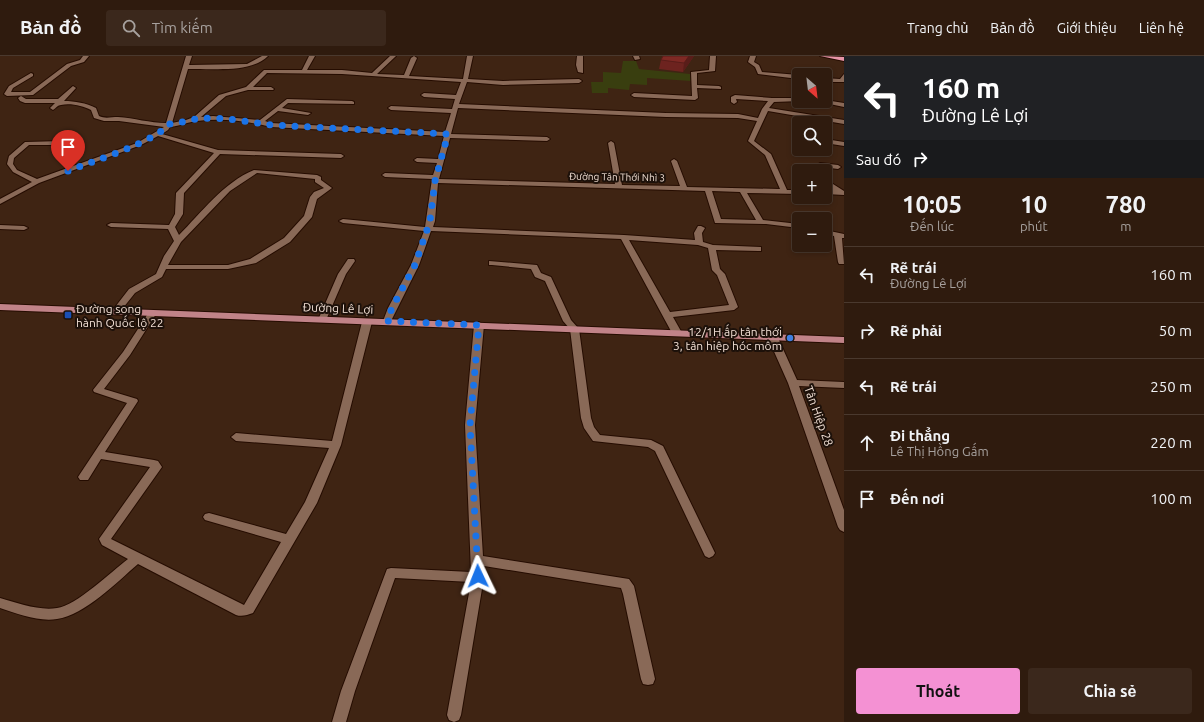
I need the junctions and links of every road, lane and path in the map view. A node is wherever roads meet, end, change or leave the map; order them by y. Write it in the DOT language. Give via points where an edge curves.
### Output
graph roads {
  1 [pos="86,56"];
  2 [pos="265,56"];
  3 [pos="312,56"];
  4 [pos="393,56"];
  5 [pos="470,56"];
  6 [pos="580,56"];
  7 [pos="713,56"];
  8 [pos="753,56"];
  9 [pos="823,56"];
  10 [pos="843,57"];
  11 [pos="414,58"];
  12 [pos="227,60"];
  13 [pos="188,61"];
  14 [pos="304,71"];
  15 [pos="581,72"];
  16 [pos="31,75"];
  17 [pos="372,75"];
  18 [pos="792,76"];
  19 [pos="844,76"];
  20 [pos="406,77"];
  21 [pos="465,80"];
  22 [pos="832,80"];
  23 [pos="579,81"];
  24 [pos="695,86"];
  25 [pos="73,88"];
  26 [pos="248,88"];
  27 [pos="719,88"];
  28 [pos="271,89"];
  29 [pos="22,95"];
  30 [pos="424,95"];
  31 [pos="634,95"];
  32 [pos="772,100"];
  33 [pos="792,100"];
  34 [pos="60,102"];
  35 [pos="530,102"];
  36 [pos="734,102"];
  37 [pos="352,103"];
  38 [pos="456,103"];
  39 [pos="832,103"];
  40 [pos="844,105"];
  41 [pos="53,108"];
  42 [pos="391,108"];
  43 [pos="278,109"];
  44 [pos="765,109"];
  45 [pos="308,113"];
  46 [pos="195,119"];
  47 [pos="760,120"];
  48 [pos="262,122"];
  49 [pos="844,122"];
  50 [pos="168,124"];
  51 [pos="157,134"];
  52 [pos="447,135"];
  53 [pos="547,139"];
  54 [pos="832,142"];
  55 [pos="63,143"];
  56 [pos="612,143"];
  57 [pos="844,144"];
  58 [pos="218,152"];
  59 [pos="341,156"];
  60 [pos="416,160"];
  61 [pos="440,161"];
  62 [pos="674,161"];
  63 [pos="832,166"];
  64 [pos="838,167"];
  65 [pos="385,175"];
  66 [pos="436,179"];
  67 [pos="37,182"];
  68 [pos="832,186"];
  69 [pos="619,187"];
  70 [pos="684,188"];
  71 [pos="708,189"];
  72 [pos="742,190"];
  73 [pos="785,192"];
  74 [pos="792,192"];
  75 [pos="832,192"];
  76 [pos="842,193"];
  77 [pos="0,202"];
  78 [pos="343,221"];
  79 [pos="761,222"];
  80 [pos="111,225"];
  81 [pos="792,225"];
  82 [pos="0,227"];
  83 [pos="170,227"];
  84 [pos="24,228"];
  85 [pos="701,228"];
  86 [pos="428,229"];
  87 [pos="624,236"];
  88 [pos="841,236"];
  89 [pos="178,241"];
  90 [pos="699,243"];
  91 [pos="712,247"];
  92 [pos="758,249"];
  93 [pos="351,261"];
  94 [pos="842,262"];
  95 [pos="492,263"];
  96 [pos="164,267"];
  97 [pos="0,307"];
  98 [pos="116,311"];
  99 [pos="152,314"];
  100 [pos="667,315"];
  101 [pos="322,320"];
  102 [pos="387,321"];
  103 [pos="367,322"];
  104 [pos="479,325"];
  105 [pos="574,329"];
  106 [pos="677,333"];
  107 [pos="773,338"];
  108 [pos="844,340"];
  109 [pos="793,383"];
  110 [pos="844,386"];
  111 [pos="236,437"];
  112 [pos="336,445"];
  113 [pos="98,455"];
  114 [pos="84,477"];
  115 [pos="209,517"];
  116 [pos="844,527"];
  117 [pos="290,540"];
  118 [pos="709,553"];
  119 [pos="136,558"];
  120 [pos="477,560"];
  121 [pos="478,576"];
  122 [pos="0,603"];
  123 [pos="648,680"];
  124 [pos="454,715"];
  125 [pos="339,722"];
  1 -- 29 [label="street" via="82,61 69,65 31,94"];
  2 -- 13 [label="street" via="248,66"];
  3 -- 14 [label="street"];
  4 -- 17 [label="street"];
  5 -- 21 [label="street"];
  6 -- 15 [label="street"];
  7 -- 24 [label="street" via="712,71 694,72"];
  8 -- 18 [label="street" via="751,62 757,66 760,73"];
  9 -- 10 [label="highway"];
  11 -- 20 [label="street"];
  12 -- 13 [label="street"];
  13 -- 50 [label="street"];
  14 -- 17 [label="street"];
  14 -- 26 [label="street" via="266,71"];
  16 -- 29 [label="street" via="9,86 7,94"];
  17 -- 20 [label="street"];
  19 -- 22 [label="street" via="842,81"];
  20 -- 21 [label="street"];
  21 -- 23 [label="street" via="503,83"];
  21 -- 38 [label="street"];
  24 -- 27 [label="street"];
  24 -- 31 [label="street" via="695,98"];
  25 -- 34 [label="street"];
  26 -- 28 [label="street"];
  26 -- 46 [label="street" via="222,95"];
  29 -- 34 [label="street" via="21,99 25,101"];
  30 -- 38 [label="street"];
  32 -- 33 [label="street"];
  32 -- 36 [label="street" via="734,97"];
  32 -- 44 [label="street"];
  34 -- 41 [label="street"];
  34 -- 50 [label="street" via="88,106 94,110 96,117 108,121 121,119 141,124"];
  35 -- 38 [label="street"];
  37 -- 43 [label="street" via="291,101 284,102"];
  38 -- 42 [label="street"];
  38 -- 47 [label="street" via="666,115 738,116"];
  38 -- 52 [label="street"];
  39 -- 40 [label="street"];
  43 -- 45 [label="street"];
  43 -- 48 [label="street"];
  44 -- 47 [label="street"];
  44 -- 49 [label="street"];
  46 -- 48 [label="street"];
  46 -- 50 [label="street"];
  47 -- 73 [label="street" via="751,141 768,154"];
  48 -- 52 [label="street" via="271,125"];
  50 -- 51 [label="street"];
  51 -- 58 [label="street"];
  51 -- 67 [label="street" via="139,144"];
  52 -- 53 [label="street"];
  52 -- 61 [label="street"];
  54 -- 57 [label="street"];
  55 -- 67 [label="street" via="27,143 11,157 10,164 15,171"];
  56 -- 69 [label="street"];
  58 -- 59 [label="street"];
  58 -- 83 [label="street" via="180,193 179,214"];
  60 -- 61 [label="street"];
  61 -- 66 [label="street"];
  62 -- 70 [label="street"];
  63 -- 64 [label="street"];
  65 -- 66 [label="street, Đường Tân Thới Nhì 3"];
  66 -- 69 [label="street, Đường Tân Thới Nhì 3"];
  66 -- 86 [label="street"];
  67 -- 77 [label="street"];
  68 -- 76 [label="street"];
  69 -- 70 [label="street, Đường Tân Thới Nhì 3"];
  70 -- 71 [label="street, Đường Tân Thới Nhì 3"];
  71 -- 72 [label="street, Đường Tân Thới Nhì 3"];
  71 -- 79 [label="street" via="718,221"];
  72 -- 73 [label="street, Đường Tân Thới Nhì 3"];
  72 -- 79 [label="street"];
  73 -- 74 [label="street, Đường Tân Thới Nhì 3"];
  75 -- 76 [label="street"];
  78 -- 86 [label="street"];
  79 -- 81 [label="street"];
  80 -- 83 [label="street"];
  82 -- 84 [label="street"];
  83 -- 89 [label="street"];
  85 -- 90 [label="street" via="698,233"];
  86 -- 87 [label="street"];
  86 -- 102 [label="street" via="415,265"];
  87 -- 90 [label="street"];
  87 -- 100 [label="street"];
  88 -- 94 [label="street"];
  89 -- 96 [label="street"];
  89 -- 96 [label="street" via="228,190 252,172 317,177 317,181 328,188 313,199 308,217 287,240 253,261 228,267"];
  90 -- 91 [label="street"];
  91 -- 92 [label="street"];
  91 -- 100 [label="street" via="716,270 721,274 734,307"];
  93 -- 101 [label="street" via="342,274"];
  95 -- 105 [label="street" via="535,267 538,275 548,279"];
  96 -- 98 [label="street" via="159,276 132,292"];
  97 -- 98 [label="main road, Đường Lê Lợi"];
  98 -- 99 [label="main road, Đường Lê Lợi"];
  99 -- 101 [label="main road, Đường Lê Lợi"];
  99 -- 113 [label="street" via="127,353 98,390 133,401"];
  100 -- 106 [label="street"];
  101 -- 103 [label="main road, Đường Lê Lợi"];
  102 -- 103 [label="main road, Đường Lê Lợi"];
  102 -- 104 [label="main road, Đường Lê Lợi"];
  103 -- 112 [label="street"];
  104 -- 105 [label="main road, Đường Lê Lợi"];
  104 -- 120 [label="street" via="470,425"];
  105 -- 106 [label="main road, Đường Lê Lợi"];
  105 -- 118 [label="street" via="589,428 597,438 651,444 659,449"];
  106 -- 107 [label="main road, Đường Lê Lợi"];
  107 -- 108 [label="main road, Đường Lê Lợi"];
  107 -- 109 [label="street, Tân Hiệp 28"];
  109 -- 110 [label="street"];
  109 -- 116 [label="street, Tân Hiệp 28"];
  111 -- 112 [label="street"];
  112 -- 117 [label="street" via="311,503"];
  113 -- 114 [label="street"];
  113 -- 119 [label="street" via="154,464 156,467 105,539 106,542"];
  115 -- 117 [label="street"];
  117 -- 119 [label="street" via="248,609 241,611"];
  119 -- 122 [label="street" via="72,608 58,614"];
  120 -- 121 [label="street"];
  120 -- 123 [label="street" via="624,583 628,586 630,594"];
  121 -- 124 [label="street"];
  121 -- 125 [label="street" via="391,573"];
}
